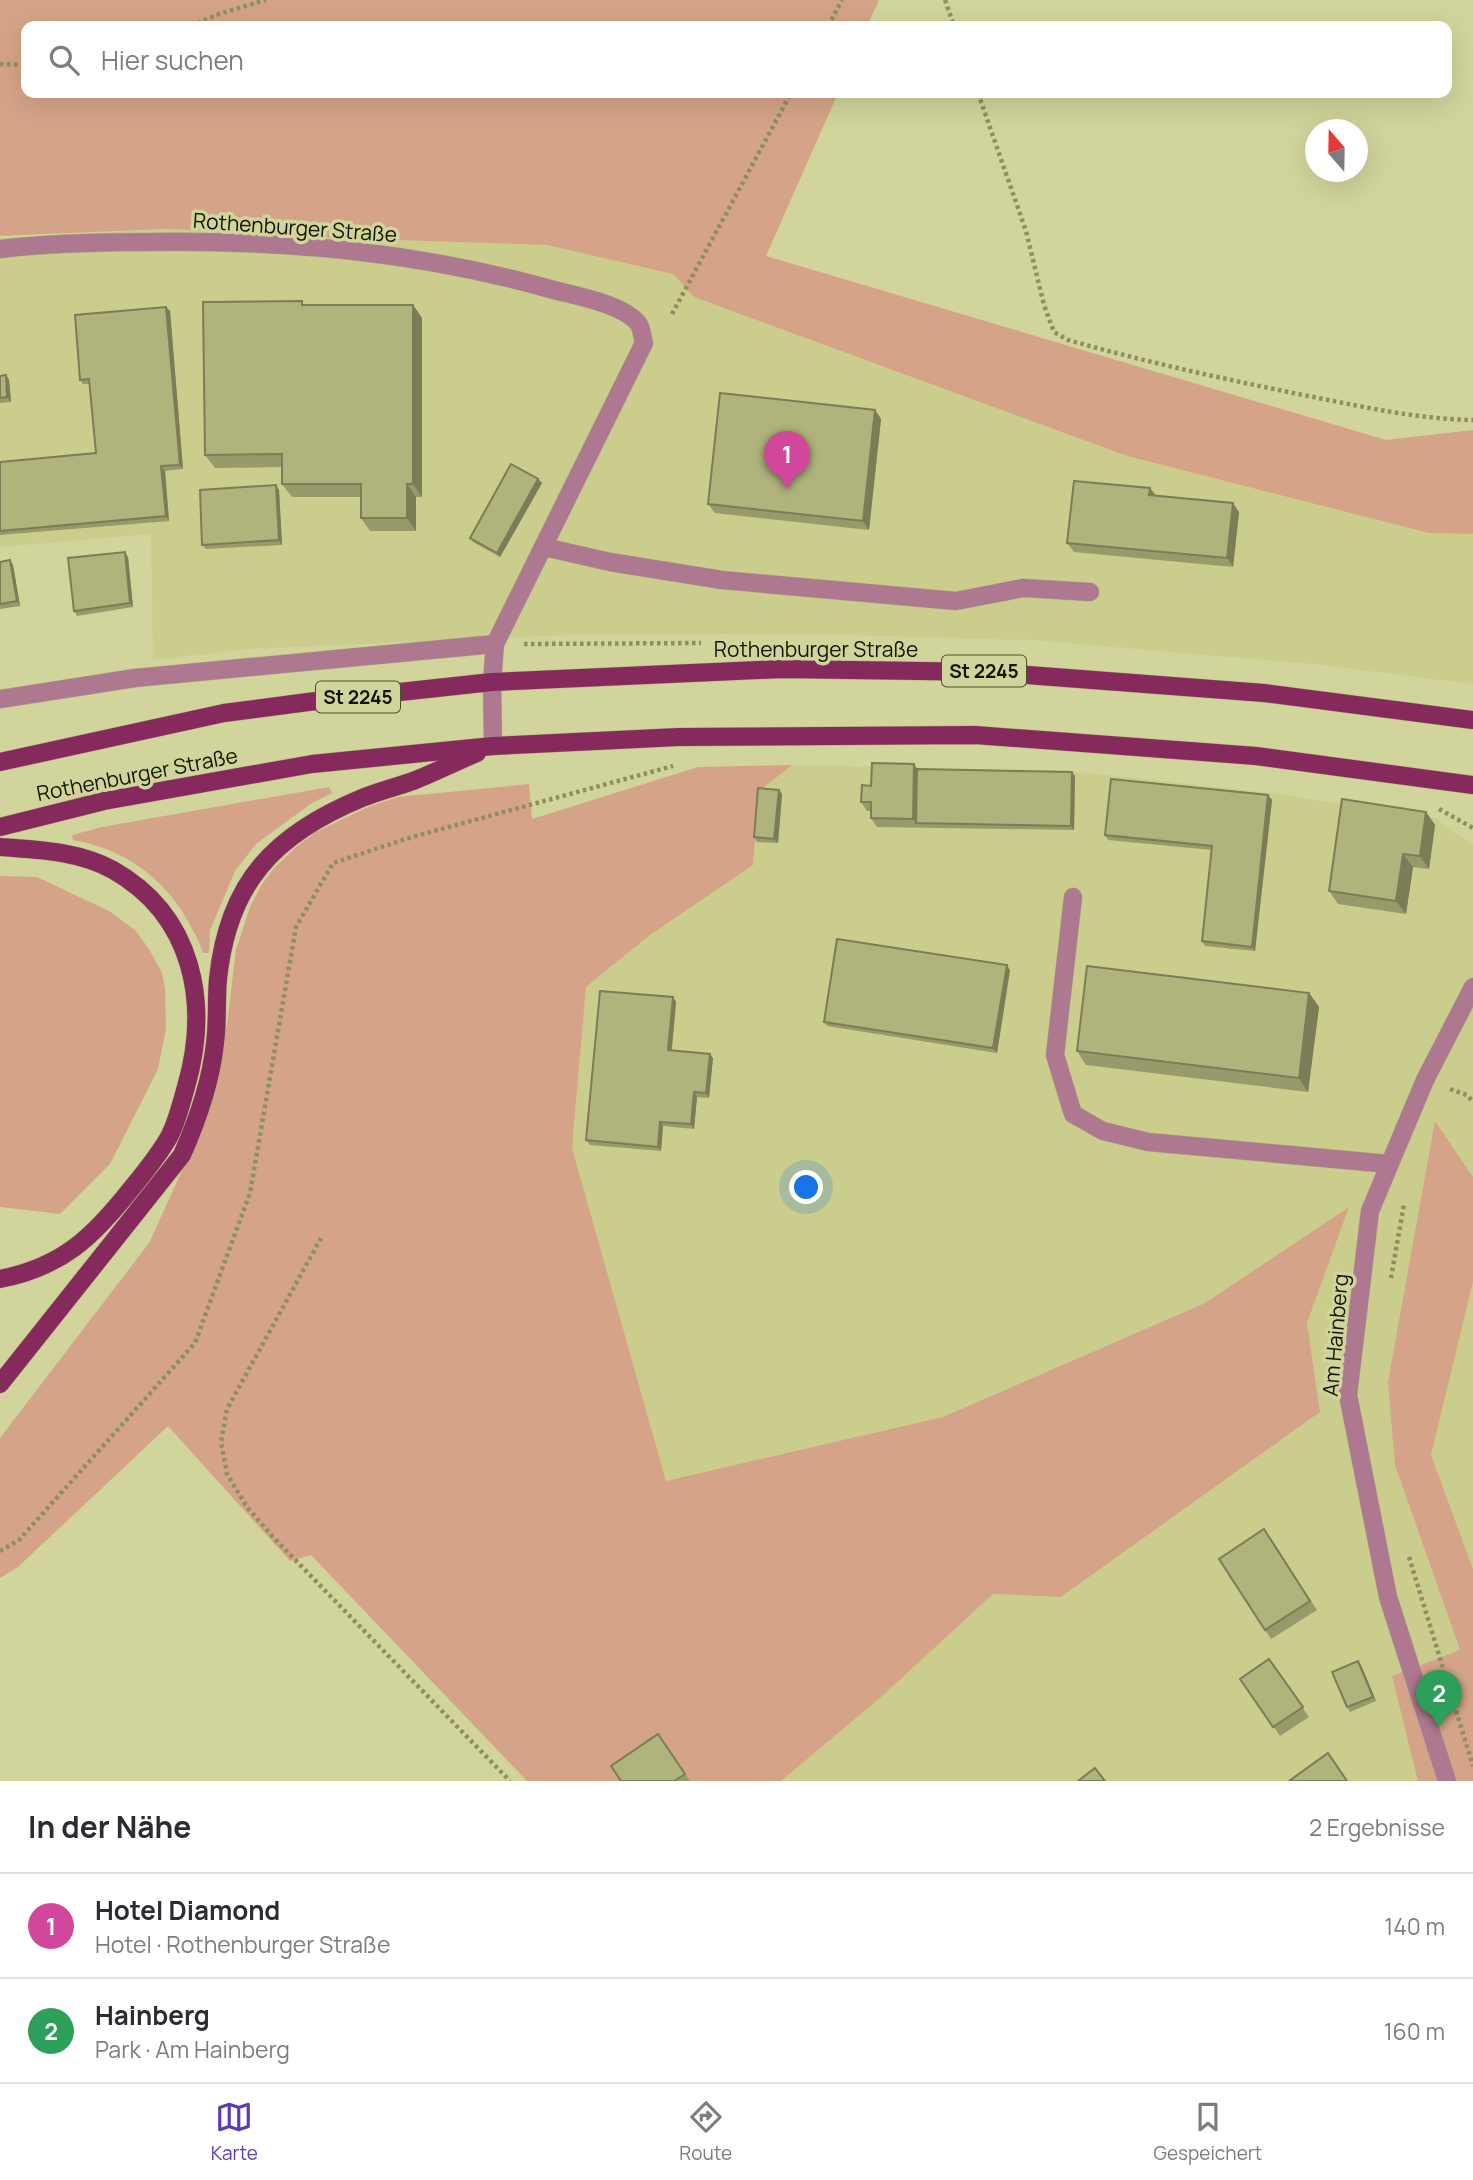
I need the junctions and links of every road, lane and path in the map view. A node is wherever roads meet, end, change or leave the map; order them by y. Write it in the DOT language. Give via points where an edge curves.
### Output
graph roads {
  1 [pos="266,0"];
  2 [pos="842,0"];
  3 [pos="945,0"];
  4 [pos="203,21"];
  5 [pos="831,21"];
  6 [pos="952,21"];
  7 [pos="0,64"];
  8 [pos="21,65"];
  9 [pos="788,98"];
  10 [pos="980,98"];
  11 [pos="0,249"];
  12 [pos="672,314"];
  13 [pos="1473,420"];
  14 [pos="544,547"];
  15 [pos="1090,592"];
  16 [pos="495,644"];
  17 [pos="492,682"];
  18 [pos="0,699"];
  19 [pos="1473,720"];
  20 [pos="493,746"];
  21 [pos="0,762"];
  22 [pos="677,765"];
  23 [pos="1436,780"];
  24 [pos="1473,785"];
  25 [pos="0,827"];
  26 [pos="1473,828"];
  27 [pos="0,847"];
  28 [pos="1073,897"];
  29 [pos="1473,987"];
  30 [pos="1389,1164"];
  31 [pos="1405,1194"];
  32 [pos="321,1238"];
  33 [pos="0,1279"];
  34 [pos="1390,1286"];
  35 [pos="0,1384"];
  36 [pos="1406,1545"];
  37 [pos="0,1551"];
  38 [pos="1473,1766"];
  39 [pos="510,1781"];
  40 [pos="1447,1781"];
  1 -- 4 [label="path"];
  2 -- 5 [label="path"];
  3 -- 6 [label="path"];
  7 -- 8 [label="path"];
  9 -- 12 [label="path"];
  10 -- 13 [label="path" via="1026,231 1054,332 1080,344 1209,376 1388,412"];
  11 -- 14 [label="street, Rothenburger Straße" via="208,241 352,249 500,275 623,310 639,324 644,343"];
  14 -- 15 [label="street" via="722,580 929,599 956,601 1023,588"];
  14 -- 16 [label="street, Rothenburger Straße"];
  16 -- 17 [label="street, Rothenburger Straße"];
  16 -- 18 [label="street" via="135,678"];
  17 -- 19 [label="main road, Rothenburger Straße / St 2245" via="782,668 988,671 1264,693"];
  17 -- 20 [label="street, Rothenburger Straße"];
  17 -- 21 [label="main road, Rothenburger Straße / St 2245" via="224,713"];
  20 -- 23 [label="main road, Rothenburger Straße" via="680,737 975,735 1256,756"];
  20 -- 25 [label="main road, Rothenburger Straße" via="312,764 104,801"];
  20 -- 35 [label="main road" via="326,814 268,855 248,881 224,943 206,1091 182,1155"];
  22 -- 37 [label="path" via="332,863 296,927 250,1193 195,1343 19,1540"];
  23 -- 24 [label="main road, Rothenburger Straße"];
  23 -- 26 [label="path" via="1432,805"];
  27 -- 33 [label="main road" via="82,857 138,889 162,910 181,939 196,998 192,1067 170,1136 150,1166 104,1223 74,1249 44,1266"];
  28 -- 30 [label="street" via="1055,1055 1073,1114 1103,1131 1147,1142"];
  29 -- 30 [label="street, Am Hainberg"];
  30 -- 40 [label="street, Am Hainberg" via="1370,1211 1348,1395 1388,1597"];
  31 -- 34 [label="path"];
  32 -- 39 [label="path" via="227,1409 220,1441 228,1474 247,1507 274,1538"];
  36 -- 38 [label="path"];
}
